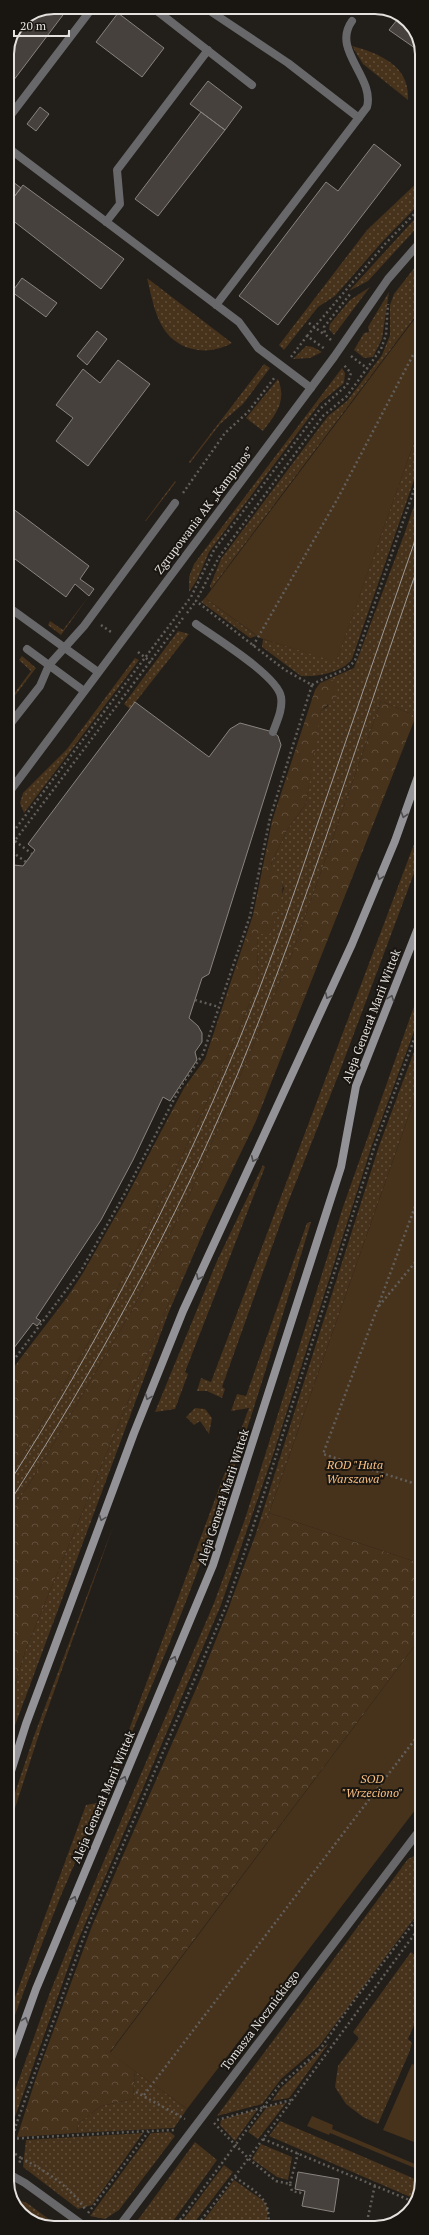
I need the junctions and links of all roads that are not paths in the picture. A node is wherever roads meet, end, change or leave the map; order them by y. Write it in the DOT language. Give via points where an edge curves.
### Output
graph roads {
  1 [pos="88,14"];
  2 [pos="161,14"];
  3 [pos="215,14"];
  4 [pos="352,21"];
  5 [pos="208,50"];
  6 [pos="252,85"];
  7 [pos="14,111"];
  8 [pos="359,118"];
  9 [pos="14,152"];
  10 [pos="106,222"];
  11 [pos="415,248"];
  12 [pos="216,305"];
  13 [pos="311,388"];
  14 [pos="175,503"];
  15 [pos="14,611"];
  16 [pos="196,624"];
  17 [pos="64,648"];
  18 [pos="28,649"];
  19 [pos="49,665"];
  20 [pos="98,672"];
  21 [pos="84,691"];
  22 [pos="14,719"];
  23 [pos="274,732"];
  24 [pos="415,785"];
  25 [pos="14,786"];
  26 [pos="415,936"];
  27 [pos="14,1762"];
  28 [pos="415,1842"];
  29 [pos="14,2050"];
  30 [pos="14,2177"];
  31 [pos="77,2221"];
  32 [pos="123,2221"];
  1 -- 7 [label="street"];
  2 -- 5 [label="street"];
  3 -- 8 [label="street" via="283,59"];
  4 -- 8 [label="street" via="346,43 368,95 367,107"];
  5 -- 6 [label="street"];
  5 -- 10 [label="street" via="117,170 120,204"];
  8 -- 12 [label="street"];
  9 -- 10 [label="street"];
  10 -- 12 [label="street"];
  11 -- 13 [label="street, Zgrupowania AK „Kampinos”" via="388,279"];
  12 -- 13 [label="street" via="239,322 258,348"];
  13 -- 20 [label="street, Zgrupowania AK „Kampinos”"];
  14 -- 17 [label="street" via="84,626"];
  15 -- 17 [label="street"];
  16 -- 23 [label="street" via="260,670 278,688 281,707"];
  17 -- 19 [label="street"];
  17 -- 20 [label="street"];
  18 -- 19 [label="street"];
  19 -- 21 [label="street"];
  19 -- 22 [label="street" via="40,686"];
  20 -- 21 [label="street, Zgrupowania AK „Kampinos”"];
  21 -- 25 [label="street, Zgrupowania AK „Kampinos”"];
  24 -- 27 [label="main road, one-way" via="395,841 352,944 180,1318 125,1456"];
  29 -- 26 [label="main road, Aleja Generał Marii Wittek, one-way" via="36,1989 213,1565 341,1167 356,1086"];
  28 -- 32 [label="street, Tomasza Nocznickiego"];
  30 -- 31 [label="street"];
}
